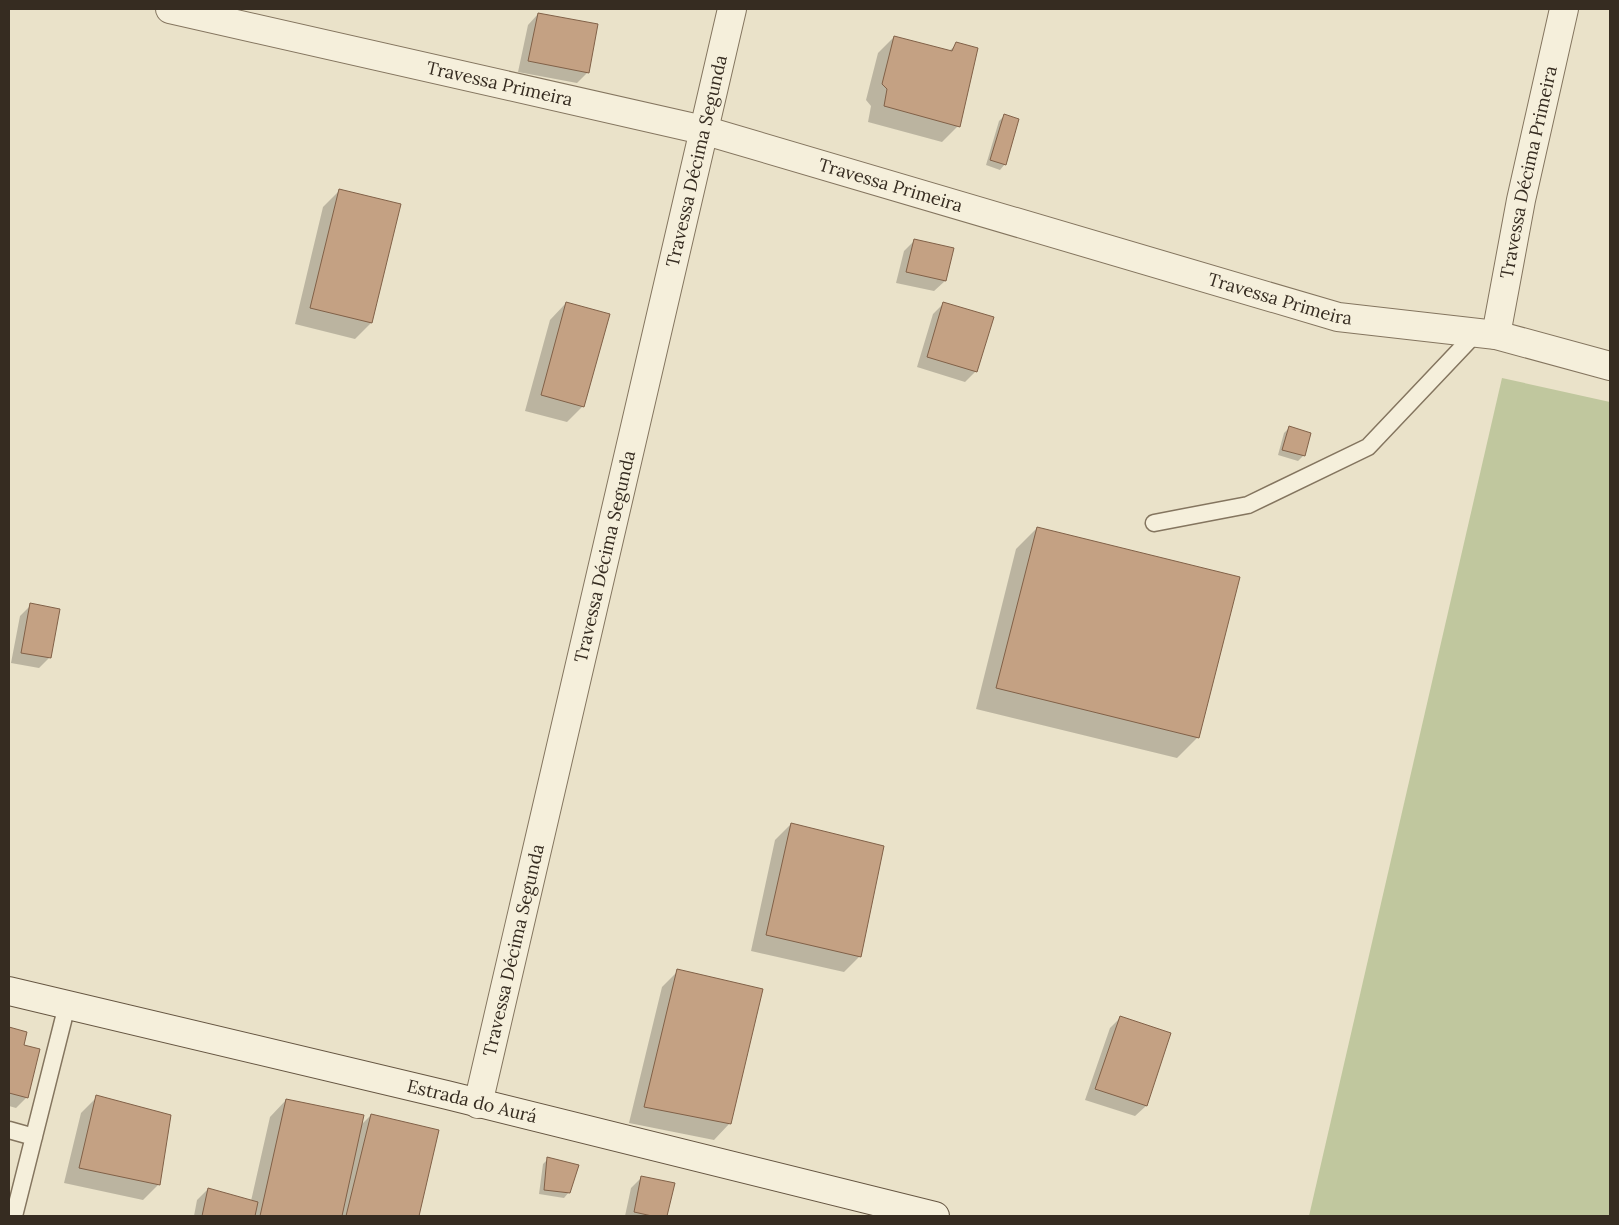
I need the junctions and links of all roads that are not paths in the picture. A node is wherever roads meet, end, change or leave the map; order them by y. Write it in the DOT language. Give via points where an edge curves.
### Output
graph roads {
  1 [pos="170,9"];
  2 [pos="732,9"];
  3 [pos="1564,9"];
  4 [pos="703,130"];
  5 [pos="1486,334"];
  6 [pos="1610,366"];
  7 [pos="1154,523"];
  8 [pos="9,991"];
  9 [pos="67,1005"];
  10 [pos="478,1104"];
  11 [pos="9,1130"];
  12 [pos="34,1137"];
  13 [pos="14,1216"];
  14 [pos="935,1216"];
  1 -- 4 [label="street, Travessa Primeira"];
  2 -- 4 [label="street, Travessa Décima Segunda"];
  3 -- 5 [label="street, Travessa Décima Primeira" via="1522,200"];
  4 -- 5 [label="street, Travessa Primeira" via="1338,317"];
  4 -- 10 [label="street, Travessa Décima Segunda"];
  5 -- 6 [label="street, Travessa Primeira"];
  5 -- 7 [label="lane" via="1368,447 1248,505"];
  8 -- 9 [label="street, Estrada do Aurá"];
  9 -- 10 [label="street, Estrada do Aurá"];
  9 -- 12 [label="lane"];
  10 -- 14 [label="street, Estrada do Aurá"];
  11 -- 12 [label="lane"];
  12 -- 13 [label="lane"];
}
